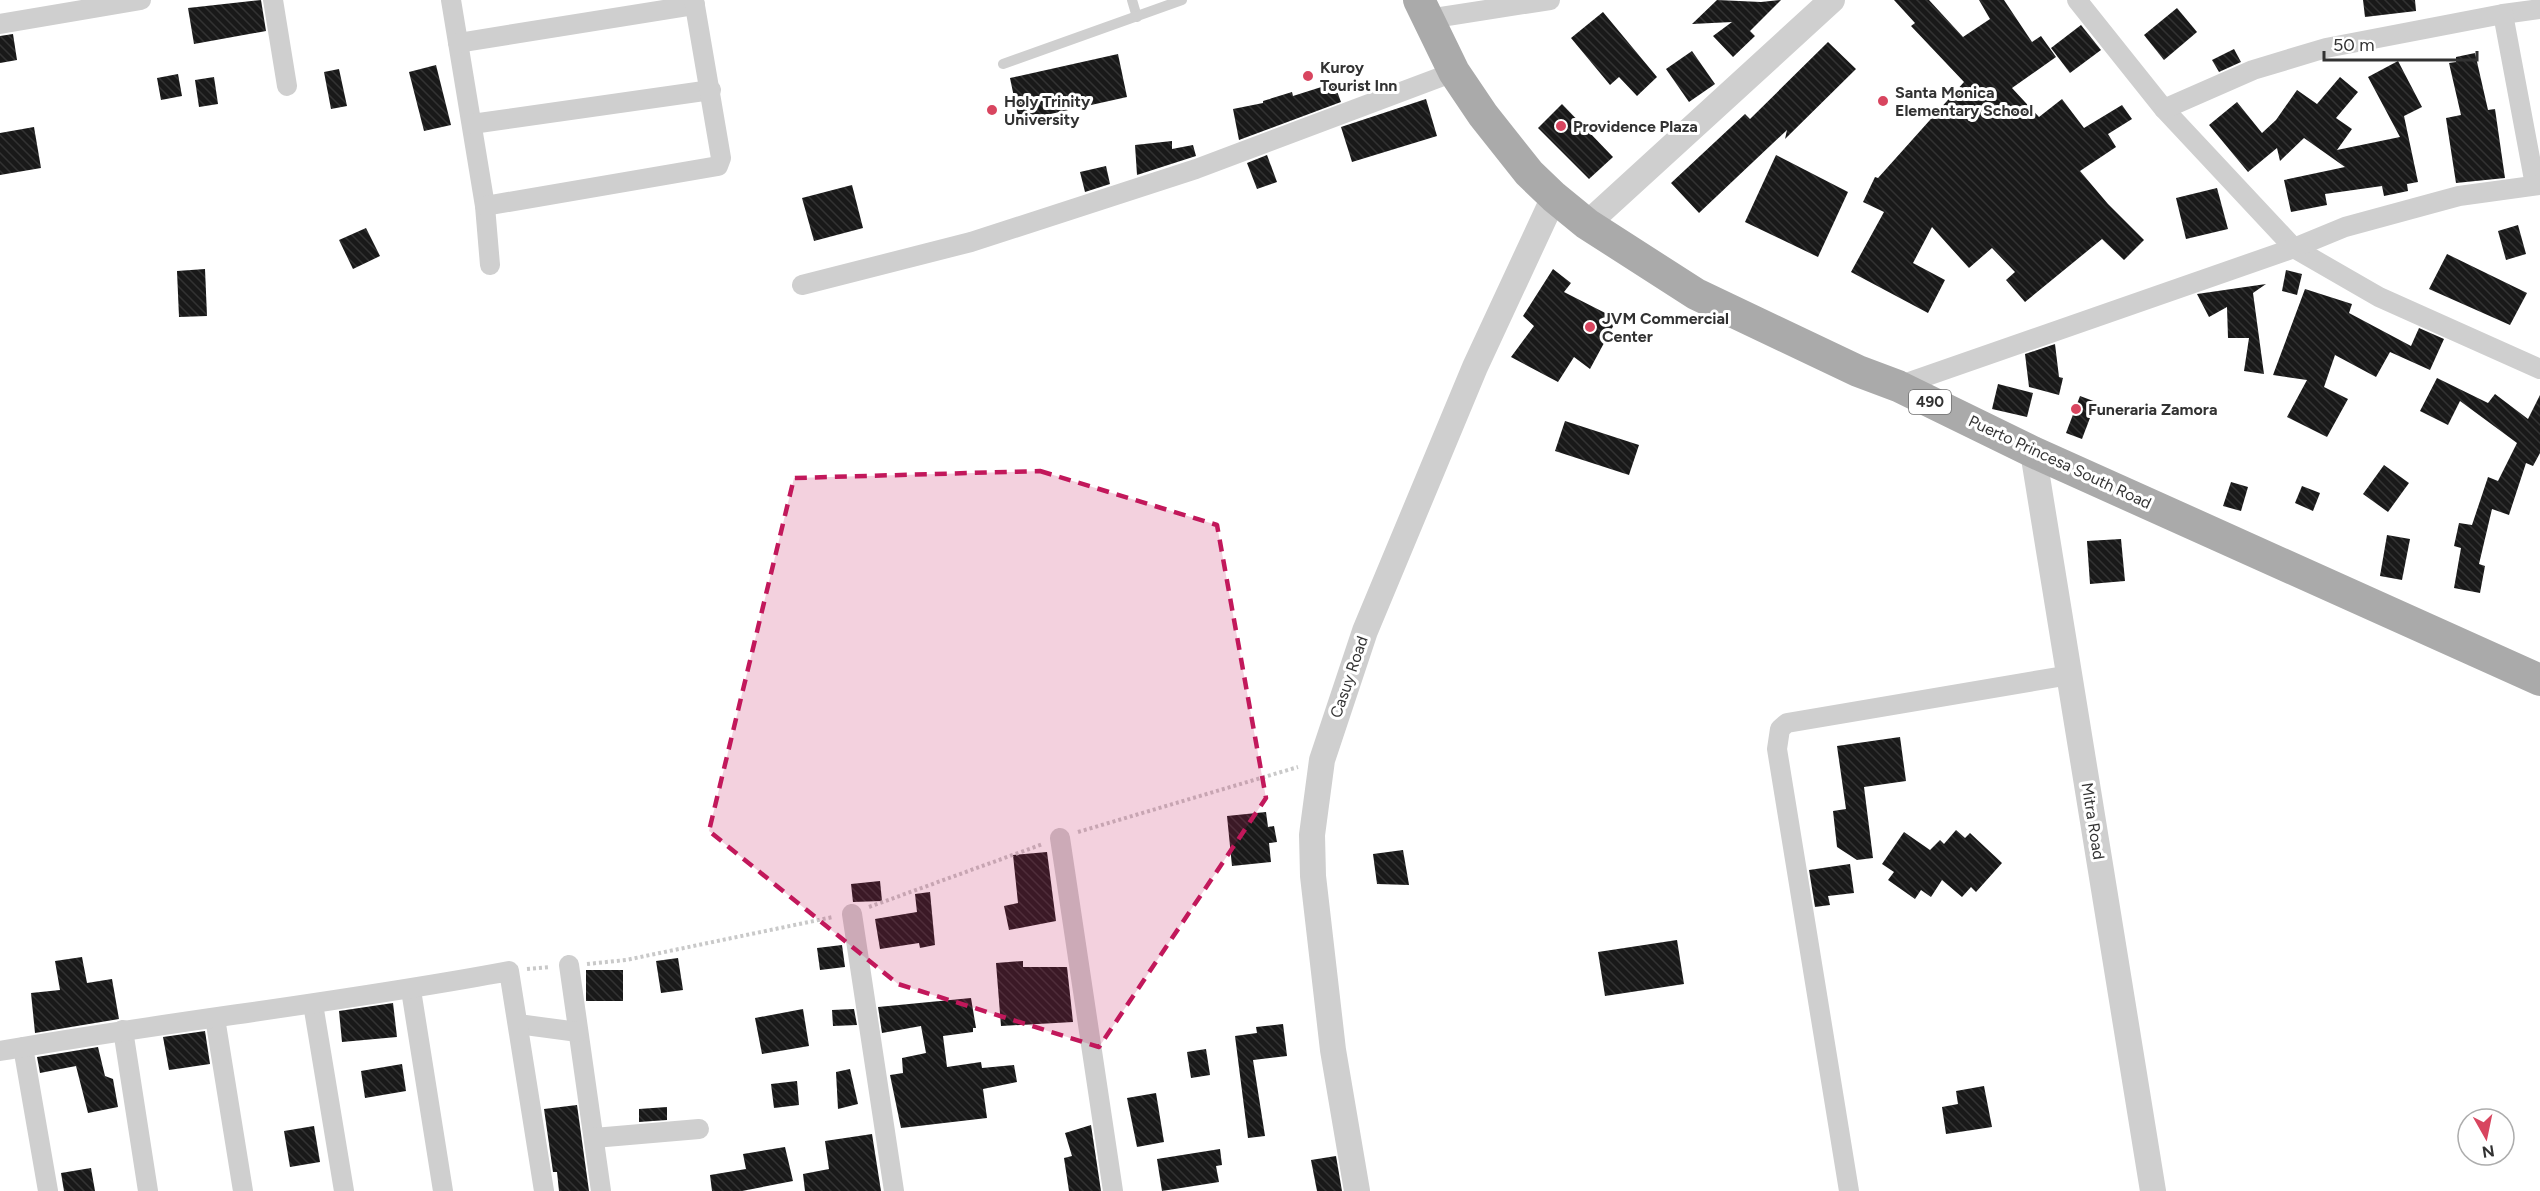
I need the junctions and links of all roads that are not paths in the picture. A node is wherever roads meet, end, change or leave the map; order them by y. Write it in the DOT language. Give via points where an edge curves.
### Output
graph roads {
  1 [pos="141,0"];
  2 [pos="273,0"];
  3 [pos="451,0"];
  4 [pos="1132,0"];
  5 [pos="1182,0"];
  6 [pos="1550,0"];
  7 [pos="1832,0"];
  8 [pos="2077,0"];
  9 [pos="694,3"];
  10 [pos="2540,9"];
  11 [pos="1423,10"];
  12 [pos="2503,14"];
  13 [pos="1137,18"];
  14 [pos="0,24"];
  15 [pos="458,44"];
  16 [pos="1003,64"];
  17 [pos="1454,72"];
  18 [pos="287,86"];
  19 [pos="711,90"];
  20 [pos="2164,109"];
  21 [pos="472,124"];
  22 [pos="2537,185"];
  23 [pos="1554,197"];
  24 [pos="485,206"];
  25 [pos="1587,224"];
  26 [pos="2294,248"];
  27 [pos="490,266"];
  28 [pos="802,285"];
  29 [pos="2540,369"];
  30 [pos="1898,386"];
  31 [pos="2033,452"];
  32 [pos="2070,675"];
  33 [pos="2540,680"];
  34 [pos="1060,838"];
  35 [pos="852,914"];
  36 [pos="569,965"];
  37 [pos="411,990"];
  38 [pos="314,1004"];
  39 [pos="215,1018"];
  40 [pos="518,1024"];
  41 [pos="123,1030"];
  42 [pos="578,1032"];
  43 [pos="23,1047"];
  44 [pos="0,1051"];
  45 [pos="699,1129"];
  46 [pos="594,1138"];
  47 [pos="48,1191"];
  48 [pos="148,1191"];
  49 [pos="243,1191"];
  50 [pos="344,1191"];
  51 [pos="443,1191"];
  52 [pos="544,1191"];
  53 [pos="601,1191"];
  54 [pos="894,1191"];
  55 [pos="1113,1191"];
  56 [pos="1357,1191"];
  57 [pos="1849,1191"];
  58 [pos="2154,1191"];
  1 -- 14 [label="street"];
  2 -- 18 [label="street"];
  3 -- 15 [label="street"];
  4 -- 13 [label="lane"];
  5 -- 13 [label="lane"];
  6 -- 11 [label="street"];
  7 -- 25 [label="street"];
  8 -- 20 [label="street"];
  9 -- 15 [label="street"];
  9 -- 19 [label="street"];
  10 -- 12 [label="street"];
  11 -- 17 [label="main road, Puerto Princesa South Road / 490"];
  12 -- 20 [label="street" via="2326,48 2253,70"];
  12 -- 22 [label="street"];
  13 -- 16 [label="lane"];
  15 -- 21 [label="street"];
  17 -- 23 [label="main road, Puerto Princesa South Road / 490" via="1483,116"];
  17 -- 28 [label="street" via="1196,169 971,242"];
  19 -- 21 [label="street"];
  19 -- 24 [label="street" via="722,158 714,168"];
  20 -- 26 [label="street"];
  21 -- 24 [label="street"];
  22 -- 26 [label="street" via="2459,196 2387,214"];
  23 -- 25 [label="main road, Puerto Princesa South Road / 490"];
  23 -- 56 [label="street, Casuy Road" via="1475,367 1369,621 1322,760 1312,835 1313,876 1333,1050"];
  24 -- 27 [label="street"];
  25 -- 30 [label="main road, Puerto Princesa South Road / 490" via="1695,294"];
  26 -- 29 [label="street" via="2379,297"];
  26 -- 30 [label="street"];
  30 -- 31 [label="main road, Puerto Princesa South Road / 490"];
  31 -- 32 [label="street, Mitra Road"];
  31 -- 33 [label="main road, Puerto Princesa South Road / 490"];
  32 -- 57 [label="street" via="1787,723 1780,729 1777,749"];
  32 -- 58 [label="street, Mitra Road"];
  34 -- 55 [label="street"];
  35 -- 54 [label="street"];
  36 -- 42 [label="street"];
  37 -- 38 [label="street"];
  37 -- 40 [label="street" via="509,971"];
  37 -- 51 [label="street"];
  38 -- 39 [label="street"];
  38 -- 50 [label="street"];
  39 -- 41 [label="street"];
  39 -- 49 [label="street"];
  40 -- 42 [label="street"];
  40 -- 52 [label="street"];
  41 -- 43 [label="street"];
  41 -- 48 [label="street"];
  42 -- 46 [label="street"];
  43 -- 44 [label="street"];
  43 -- 47 [label="street"];
  45 -- 46 [label="street"];
  46 -- 53 [label="street"];
}
